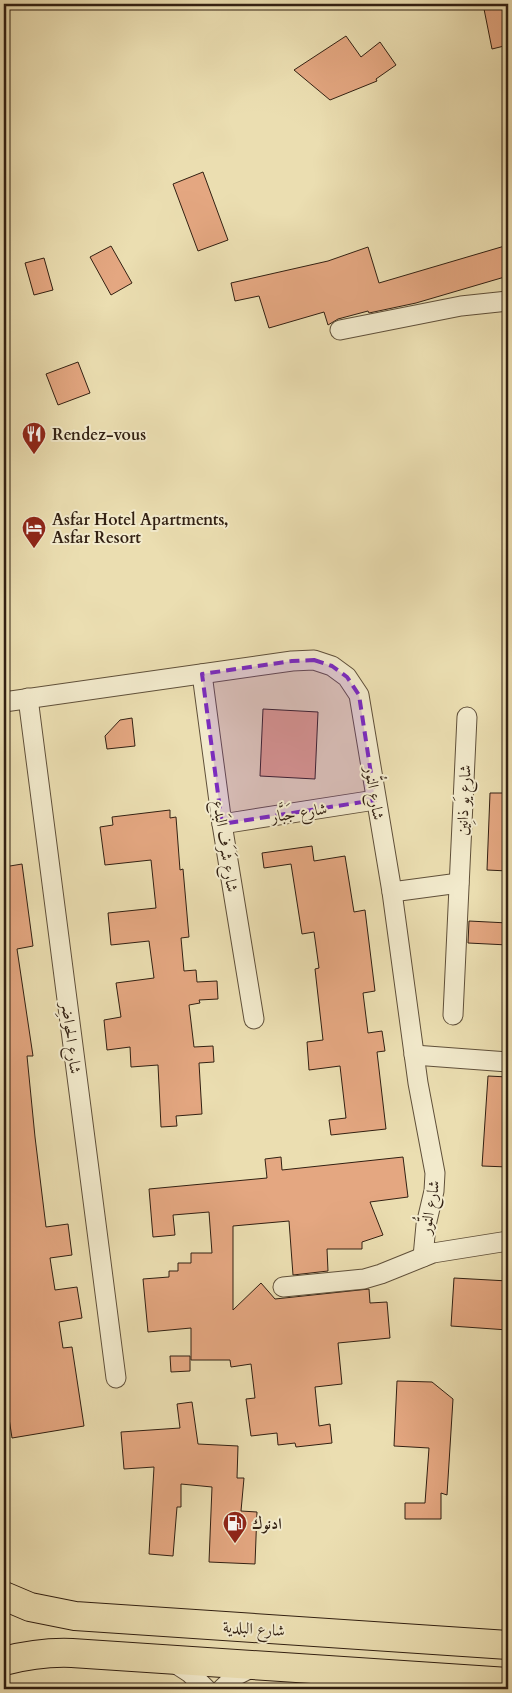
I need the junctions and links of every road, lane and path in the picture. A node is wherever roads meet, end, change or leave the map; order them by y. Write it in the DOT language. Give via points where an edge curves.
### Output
graph roads {
  1 [pos="508,301"];
  2 [pos="340,330"];
  3 [pos="202,674"];
  4 [pos="28,698"];
  5 [pos="4,702"];
  6 [pos="467,717"];
  7 [pos="375,800"];
  8 [pos="222,824"];
  9 [pos="459,883"];
  10 [pos="392,892"];
  11 [pos="452,1016"];
  12 [pos="254,1019"];
  13 [pos="414,1055"];
  14 [pos="508,1062"];
  15 [pos="508,1241"];
  16 [pos="423,1257"];
  17 [pos="284,1287"];
  18 [pos="116,1378"];
  19 [pos="4,1596"];
  20 [pos="508,1645"];
  21 [pos="169,1660"];
  22 [pos="4,1661"];
  23 [pos="258,1665"];
  24 [pos="508,1682"];
  25 [pos="206,1689"];
  26 [pos="222,1689"];
  1 -- 2 [label="street" via="461,306"];
  3 -- 4 [label="street, شارع النُّور"];
  3 -- 7 [label="street, شارع النُّور" via="292,661 314,660 332,666 347,677 359,695"];
  3 -- 8 [label="street, شارع شَرَف البَدع"];
  4 -- 5 [label="street, شارع النُّور"];
  4 -- 18 [label="street, شارع الحواضِر"];
  6 -- 9 [label="street, شارع يَو ذانِين"];
  7 -- 8 [label="street, شارع جَبَّار"];
  7 -- 10 [label="street, شارع النُّور"];
  8 -- 12 [label="street, شارع شَرَف البَدع"];
  9 -- 10 [label="street"];
  9 -- 11 [label="street, شارع يَو ذانِين"];
  10 -- 13 [label="street, شارع النُّور"];
  13 -- 14 [label="street"];
  13 -- 16 [label="street, شارع النُّور" via="436,1173"];
  15 -- 16 [label="street, شارع النُّور" via="450,1249"];
  16 -- 17 [label="street, شارع النُّور" via="364,1279"];
  19 -- 20 [label="main road, شارع البلدية" via="30,1607 74,1616"];
  21 -- 22 [label="main road" via="48,1652"];
  21 -- 23 [label="main road"];
  21 -- 25 [label="street"];
  23 -- 24 [label="main road"];
  23 -- 26 [label="street" via="237,1674"];
}
